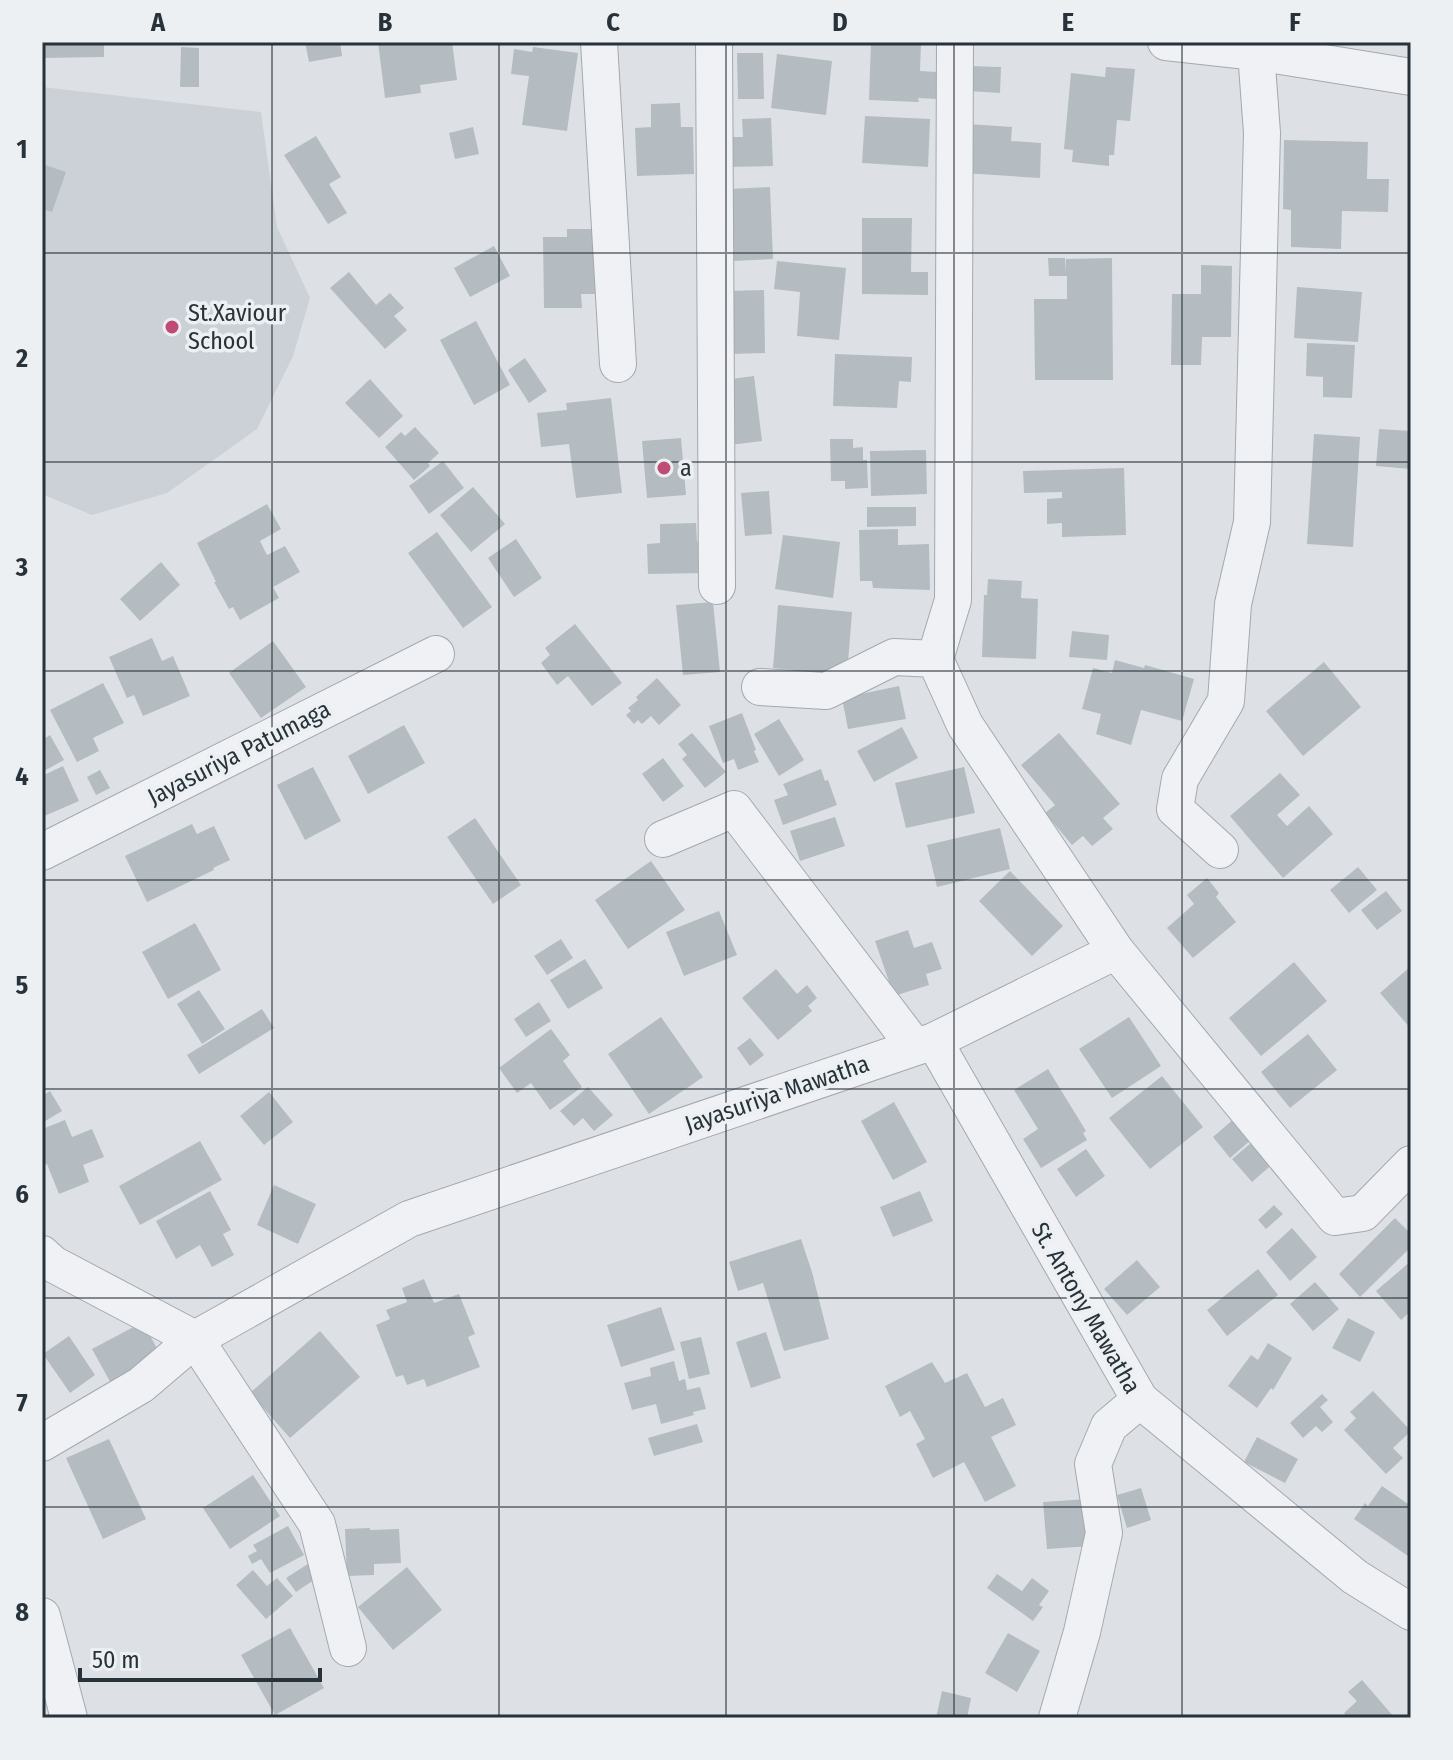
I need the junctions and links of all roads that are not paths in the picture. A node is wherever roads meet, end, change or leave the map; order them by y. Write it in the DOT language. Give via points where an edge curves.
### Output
graph roads {
  1 [pos="599,42"];
  2 [pos="714,42"];
  3 [pos="955,42"];
  4 [pos="1166,42"];
  5 [pos="1256,52"];
  6 [pos="1411,77"];
  7 [pos="618,364"];
  8 [pos="717,586"];
  9 [pos="436,654"];
  10 [pos="935,659"];
  11 [pos="760,687"];
  12 [pos="663,839"];
  13 [pos="1220,850"];
  14 [pos="42,852"];
  15 [pos="1116,951"];
  16 [pos="924,1044"];
  17 [pos="1403,1181"];
  18 [pos="42,1254"];
  19 [pos="195,1339"];
  20 [pos="1140,1400"];
  21 [pos="42,1443"];
  22 [pos="1411,1612"];
  23 [pos="42,1616"];
  24 [pos="348,1648"];
  25 [pos="69,1718"];
  26 [pos="1057,1718"];
  1 -- 7 [label="street"];
  2 -- 8 [label="street"];
  3 -- 10 [label="street" via="953,600"];
  4 -- 5 [label="street"];
  5 -- 6 [label="street"];
  5 -- 13 [label="street" via="1262,133 1252,522 1233,604 1226,701 1180,779 1175,809"];
  9 -- 14 [label="street, Jayasuriya Patumaga"];
  10 -- 11 [label="street" via="894,657 826,691"];
  10 -- 15 [label="street" via="965,725"];
  12 -- 16 [label="street, St. Antony Mawatha" via="734,809"];
  15 -- 16 [label="street, Jayasuriya Mawatha"];
  15 -- 17 [label="street" via="1335,1217 1363,1213"];
  16 -- 19 [label="street, Jayasuriya Mawatha" via="409,1219"];
  16 -- 20 [label="street, St. Antony Mawatha"];
  18 -- 19 [label="street"];
  19 -- 21 [label="street, Jayasuriya Mawatha" via="141,1385"];
  19 -- 24 [label="street" via="317,1524"];
  20 -- 22 [label="street, St. Antony Mawatha" via="1355,1577"];
  20 -- 26 [label="street" via="1109,1426 1093,1464 1104,1533"];
  23 -- 25 [label="street"];
}
